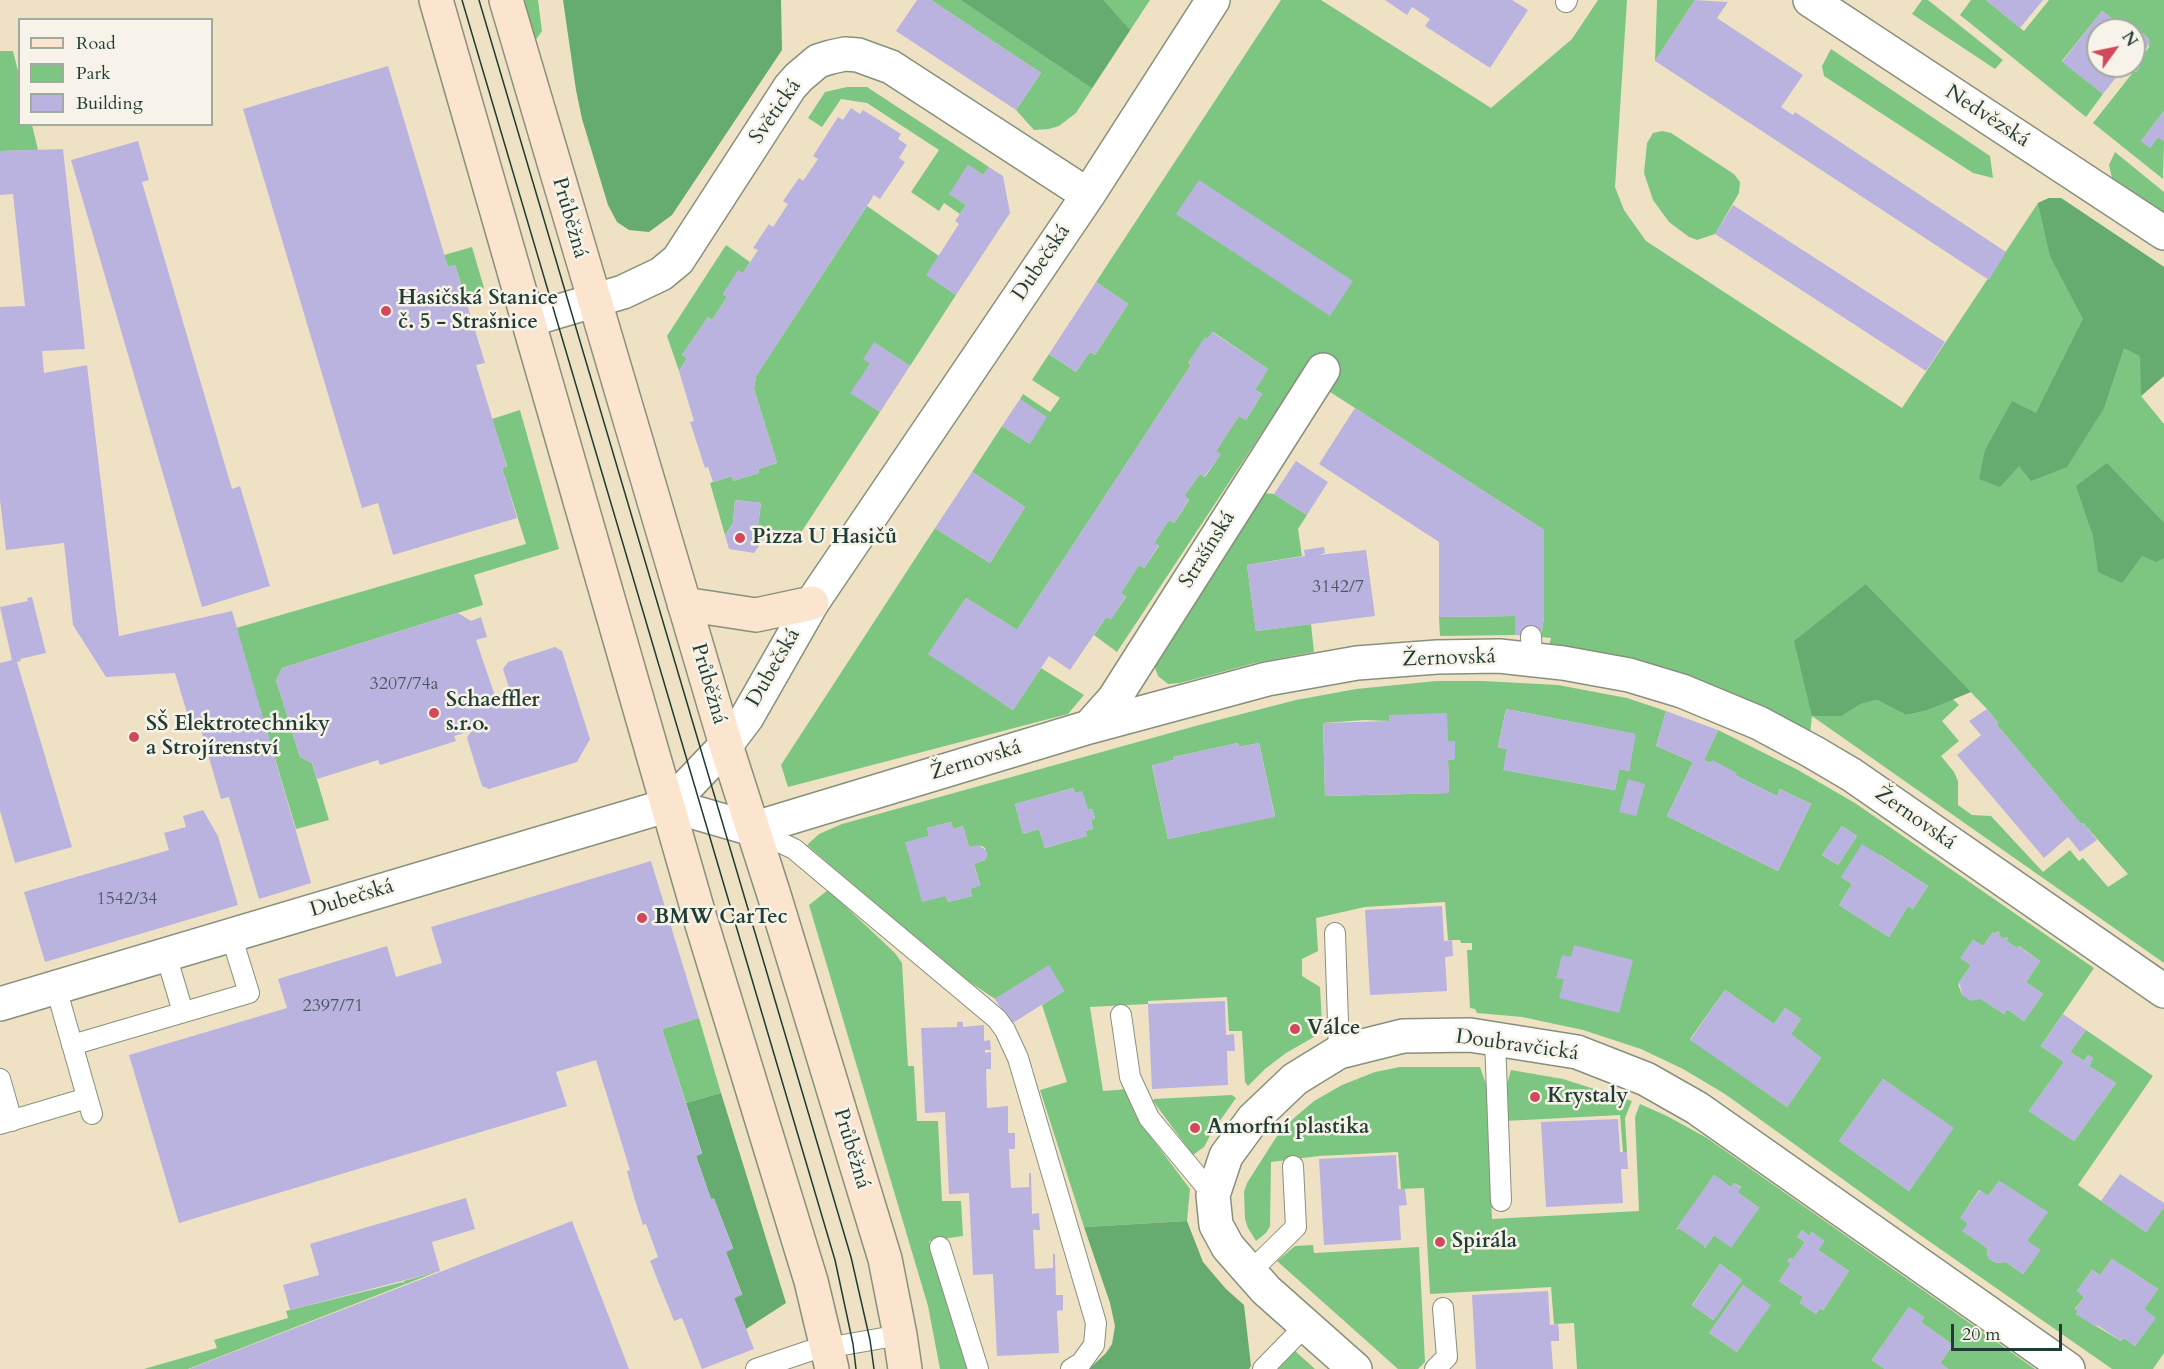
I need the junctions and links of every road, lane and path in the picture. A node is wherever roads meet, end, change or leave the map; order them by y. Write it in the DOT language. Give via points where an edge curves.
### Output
graph roads {
  1 [pos="436,0"];
  2 [pos="506,0"];
  3 [pos="1213,0"];
  4 [pos="1810,0"];
  5 [pos="1088,195"];
  6 [pos="2164,233"];
  7 [pos="594,302"];
  8 [pos="529,320"];
  9 [pos="1323,370"];
  10 [pos="812,603"];
  11 [pos="684,604"];
  12 [pos="1089,727"];
  13 [pos="726,745"];
  14 [pos="669,805"];
  15 [pos="752,829"];
  16 [pos="1335,933"];
  17 [pos="231,935"];
  18 [pos="166,955"];
  19 [pos="56,988"];
  20 [pos="2164,991"];
  21 [pos="0,1004"];
  22 [pos="183,1012"];
  23 [pos="1120,1015"];
  24 [pos="1495,1039"];
  25 [pos="72,1045"];
  26 [pos="1339,1052"];
  27 [pos="0,1079"];
  28 [pos="7,1126"];
  29 [pos="1293,1166"];
  30 [pos="1213,1196"];
  31 [pos="1501,1201"];
  32 [pos="940,1247"];
  33 [pos="1250,1272"];
  34 [pos="1443,1308"];
  35 [pos="1306,1325"];
  36 [pos="900,1335"];
  37 [pos="830,1358"];
  38 [pos="756,1369"];
  39 [pos="905,1369"];
  40 [pos="978,1369"];
  41 [pos="1071,1369"];
  42 [pos="1263,1369"];
  43 [pos="1355,1369"];
  44 [pos="1435,1369"];
  45 [pos="2068,1369"];
  1 -- 8 [label="main road"];
  2 -- 7 [label="main road, Průběžná"];
  3 -- 5 [label="street, Dubečská"];
  4 -- 6 [label="street, Nedvězská"];
  5 -- 7 [label="street, Světická" via="891,67 858,55 831,57 818,62 790,87 678,260 662,274"];
  5 -- 10 [label="street, Dubečská"];
  7 -- 8 [label="street, Světická"];
  7 -- 11 [label="main road, Průběžná"];
  8 -- 14 [label="main road"];
  9 -- 12 [label="street, Strašínská" via="1113,699"];
  10 -- 11 [label="main road" via="756,615"];
  10 -- 13 [label="street, Dubečská" via="747,717"];
  11 -- 13 [label="main road, Průběžná"];
  12 -- 15 [label="street, Žernovská"];
  12 -- 20 [label="street, Žernovská" via="1267,679 1357,663 1499,656 1532,648 1563,663 1629,675 1683,691 1759,723 1852,775"];
  13 -- 14 [label="street, Dubečská"];
  13 -- 15 [label="main road, Průběžná"];
  14 -- 15 [label="street"];
  14 -- 17 [label="street, Dubečská"];
  14 -- 37 [label="main road" via="811,1281"];
  15 -- 36 [label="main road, Průběžná" via="885,1259"];
  15 -- 41 [label="lane" via="794,849 997,1019 1005,1030 1018,1058 1096,1323 1094,1345 1081,1363"];
  16 -- 26 [label="lane"];
  17 -- 18 [label="street, Dubečská"];
  17 -- 22 [label="lane" via="249,993"];
  18 -- 19 [label="street, Dubečská"];
  18 -- 22 [label="lane"];
  19 -- 21 [label="street, Dubečská"];
  19 -- 25 [label="lane"];
  22 -- 25 [label="lane"];
  23 -- 30 [label="lane" via="1130,1077 1149,1118"];
  24 -- 26 [label="street, Doubravčická" via="1470,1035 1403,1036"];
  24 -- 31 [label="lane"];
  24 -- 45 [label="street, Doubravčická" via="1577,1052 1646,1079 1697,1108"];
  25 -- 28 [label="lane" via="90,1106"];
  26 -- 30 [label="street, Doubravčická" via="1294,1079 1253,1119 1226,1155"];
  27 -- 28 [label="lane"];
  29 -- 33 [label="lane" via="1296,1227"];
  30 -- 33 [label="street, Doubravčická" via="1216,1225 1228,1247"];
  32 -- 40 [label="lane"];
  33 -- 35 [label="street, Doubravčická"];
  34 -- 44 [label="lane" via="1447,1357"];
  35 -- 42 [label="lane"];
  35 -- 43 [label="street, Doubravčická"];
  36 -- 37 [label="lane"];
  36 -- 39 [label="main road, Průběžná"];
  37 -- 38 [label="lane" via="809,1351"];
}
